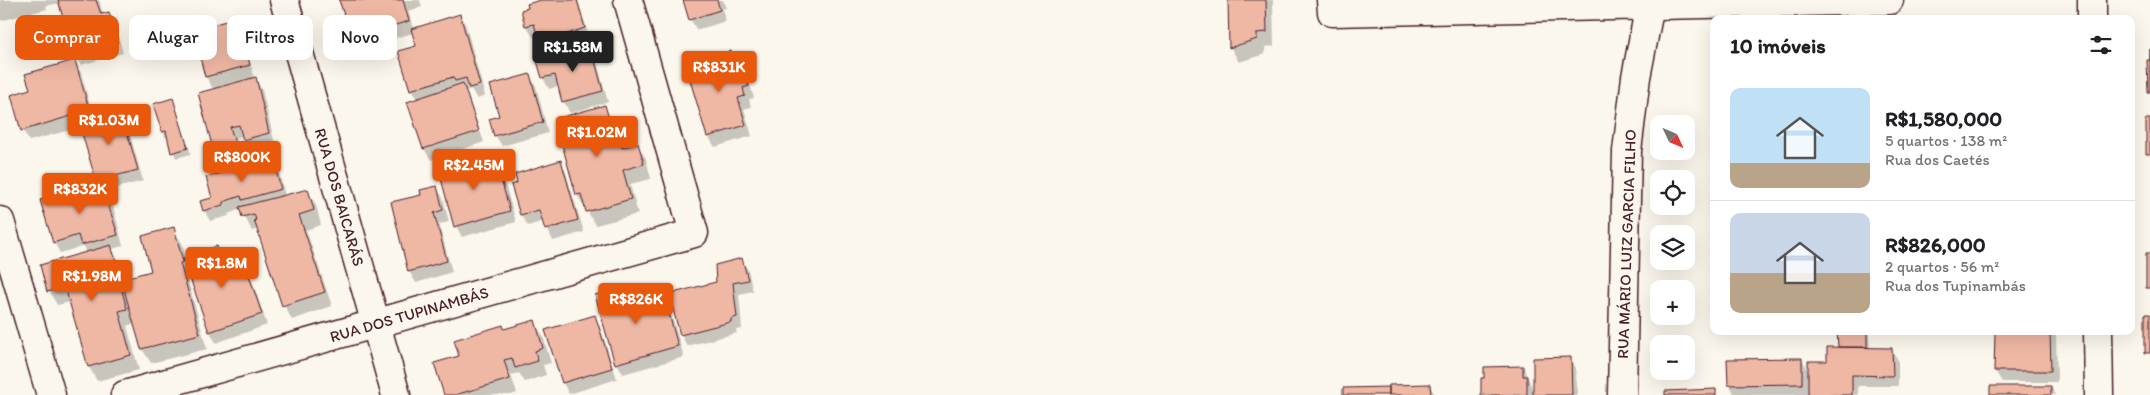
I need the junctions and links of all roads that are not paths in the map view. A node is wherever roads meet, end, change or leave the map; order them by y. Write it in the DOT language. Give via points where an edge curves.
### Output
graph roads {
  1 [pos="284,0"];
  2 [pos="628,0"];
  3 [pos="1889,0"];
  4 [pos="2092,0"];
  5 [pos="1651,3"];
  6 [pos="1331,6"];
  7 [pos="2092,15"];
  8 [pos="0,221"];
  9 [pos="376,323"];
  10 [pos="2098,335"];
  11 [pos="51,395"];
  12 [pos="124,395"];
  13 [pos="396,395"];
  14 [pos="1622,395"];
  15 [pos="2099,395"];
  1 -- 9 [label="street, RUA DOS BAICARÁS"];
  2 -- 9 [label="street, RUA DOS TUPINAMBÁS" via="694,233"];
  3 -- 5 [label="street"];
  4 -- 7 [label="street"];
  5 -- 6 [label="street"];
  5 -- 14 [label="street, RUA MÁRIO LUIZ GARCIA FILHO" via="1626,151"];
  8 -- 11 [label="street"];
  9 -- 12 [label="street, RUA DOS TUPINAMBÁS"];
  9 -- 13 [label="street, RUA DOS BAICARÁS"];
  10 -- 15 [label="street"];
}
